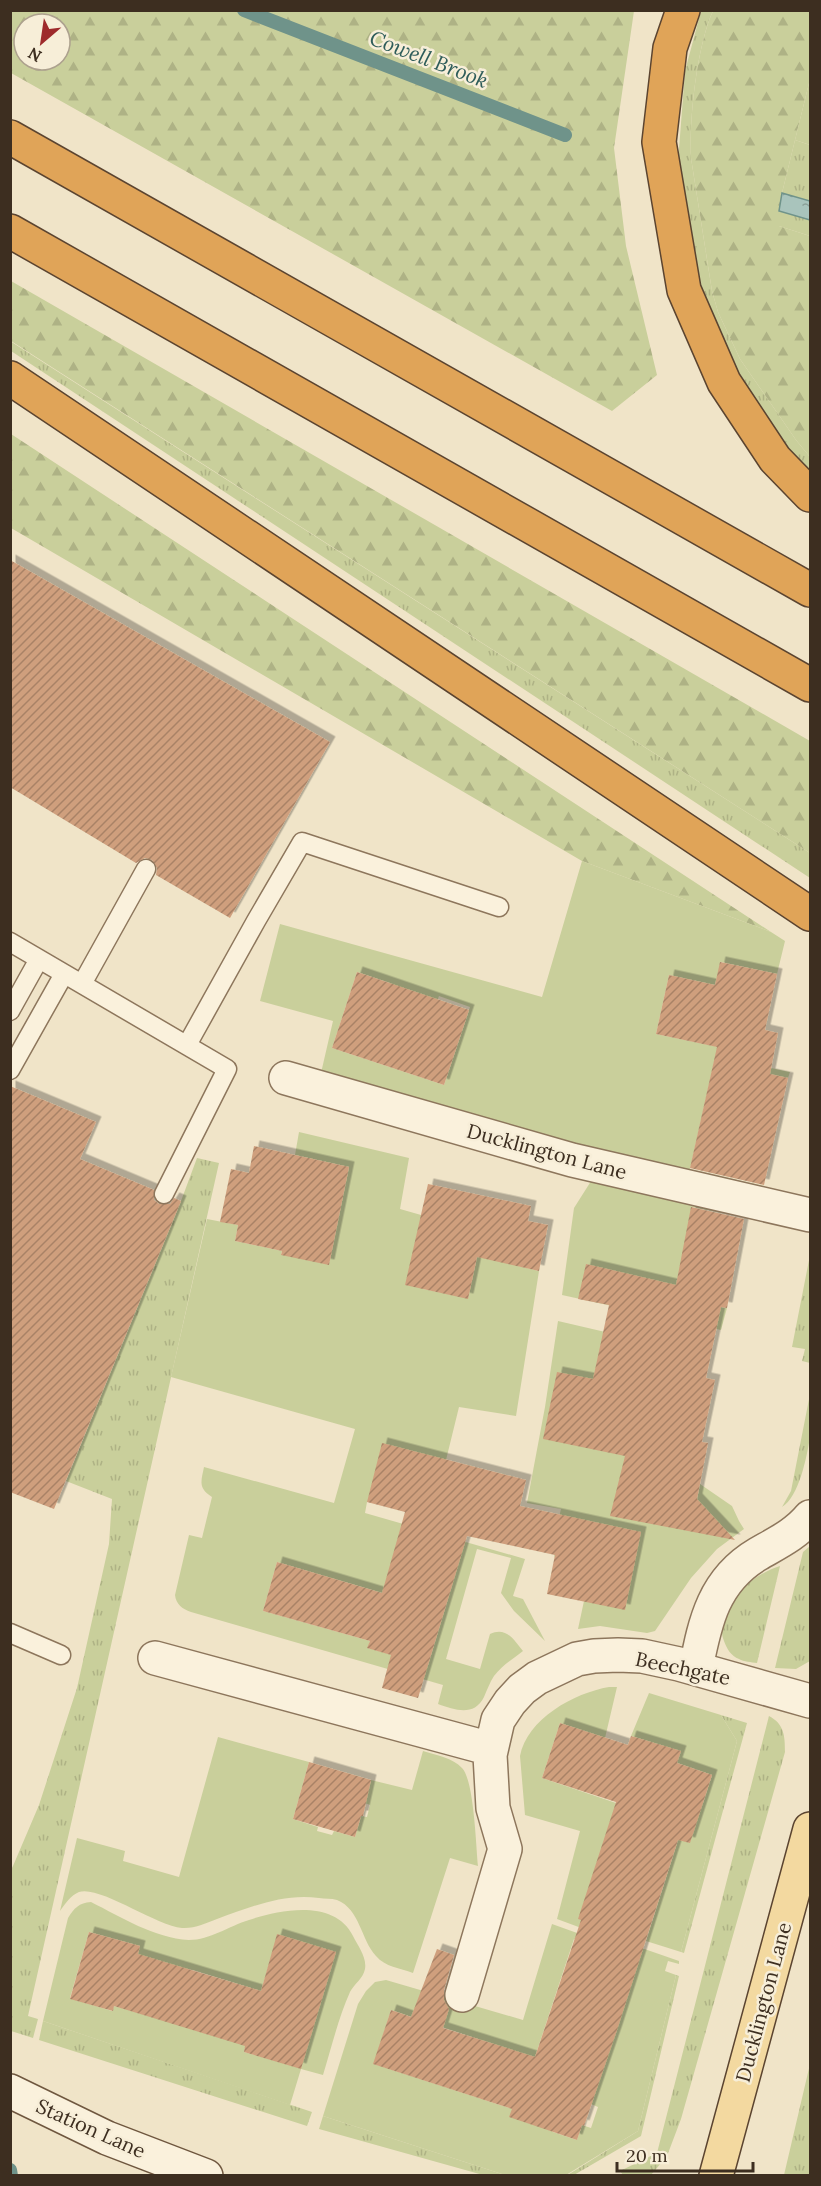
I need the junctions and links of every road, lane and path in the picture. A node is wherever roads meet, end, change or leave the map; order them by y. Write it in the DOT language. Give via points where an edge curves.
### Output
graph roads {
  1 [pos="683,10"];
  2 [pos="10,137"];
  3 [pos="10,231"];
  4 [pos="10,378"];
  5 [pos="810,495"];
  6 [pos="810,590"];
  7 [pos="810,685"];
  8 [pos="146,870"];
  9 [pos="499,907"];
  10 [pos="810,914"];
  11 [pos="10,942"];
  12 [pos="39,959"];
  13 [pos="64,974"];
  14 [pos="82,984"];
  15 [pos="10,1011"];
  16 [pos="187,1045"];
  17 [pos="10,1070"];
  18 [pos="286,1078"];
  19 [pos="164,1194"];
  20 [pos="810,1215"];
  21 [pos="810,1517"];
  22 [pos="10,1633"];
  23 [pos="61,1654"];
  24 [pos="155,1658"];
  25 [pos="696,1668"];
  26 [pos="810,1701"];
  27 [pos="491,1749"];
  28 [pos="810,1829"];
  29 [pos="462,1995"];
  30 [pos="10,2091"];
  31 [pos="206,2175"];
  32 [pos="716,2175"];
  1 -- 5 [label="highway" via="670,48 659,142 684,290 724,381 775,459"];
  2 -- 6 [label="highway"];
  3 -- 7 [label="highway"];
  4 -- 10 [label="highway"];
  8 -- 14 [label="lane"];
  9 -- 16 [label="lane" via="302,842"];
  11 -- 12 [label="lane"];
  12 -- 13 [label="lane"];
  12 -- 15 [label="lane"];
  13 -- 14 [label="lane"];
  13 -- 17 [label="lane"];
  14 -- 16 [label="lane"];
  16 -- 19 [label="lane" via="227,1069"];
  18 -- 20 [label="street, Ducklington Lane" via="572,1160"];
  21 -- 25 [label="street" via="786,1539 743,1564 725,1581 705,1626"];
  22 -- 23 [label="lane"];
  24 -- 27 [label="street"];
  25 -- 26 [label="street, Beechgate"];
  25 -- 27 [label="street, Beechgate" via="642,1656 594,1656 573,1661 537,1678 516,1696 498,1720"];
  27 -- 29 [label="street, Beechgate" via="493,1808 505,1849"];
  28 -- 32 [label="main road, Ducklington Lane"];
  30 -- 31 [label="street, Station Lane" via="107,2138"];
}
